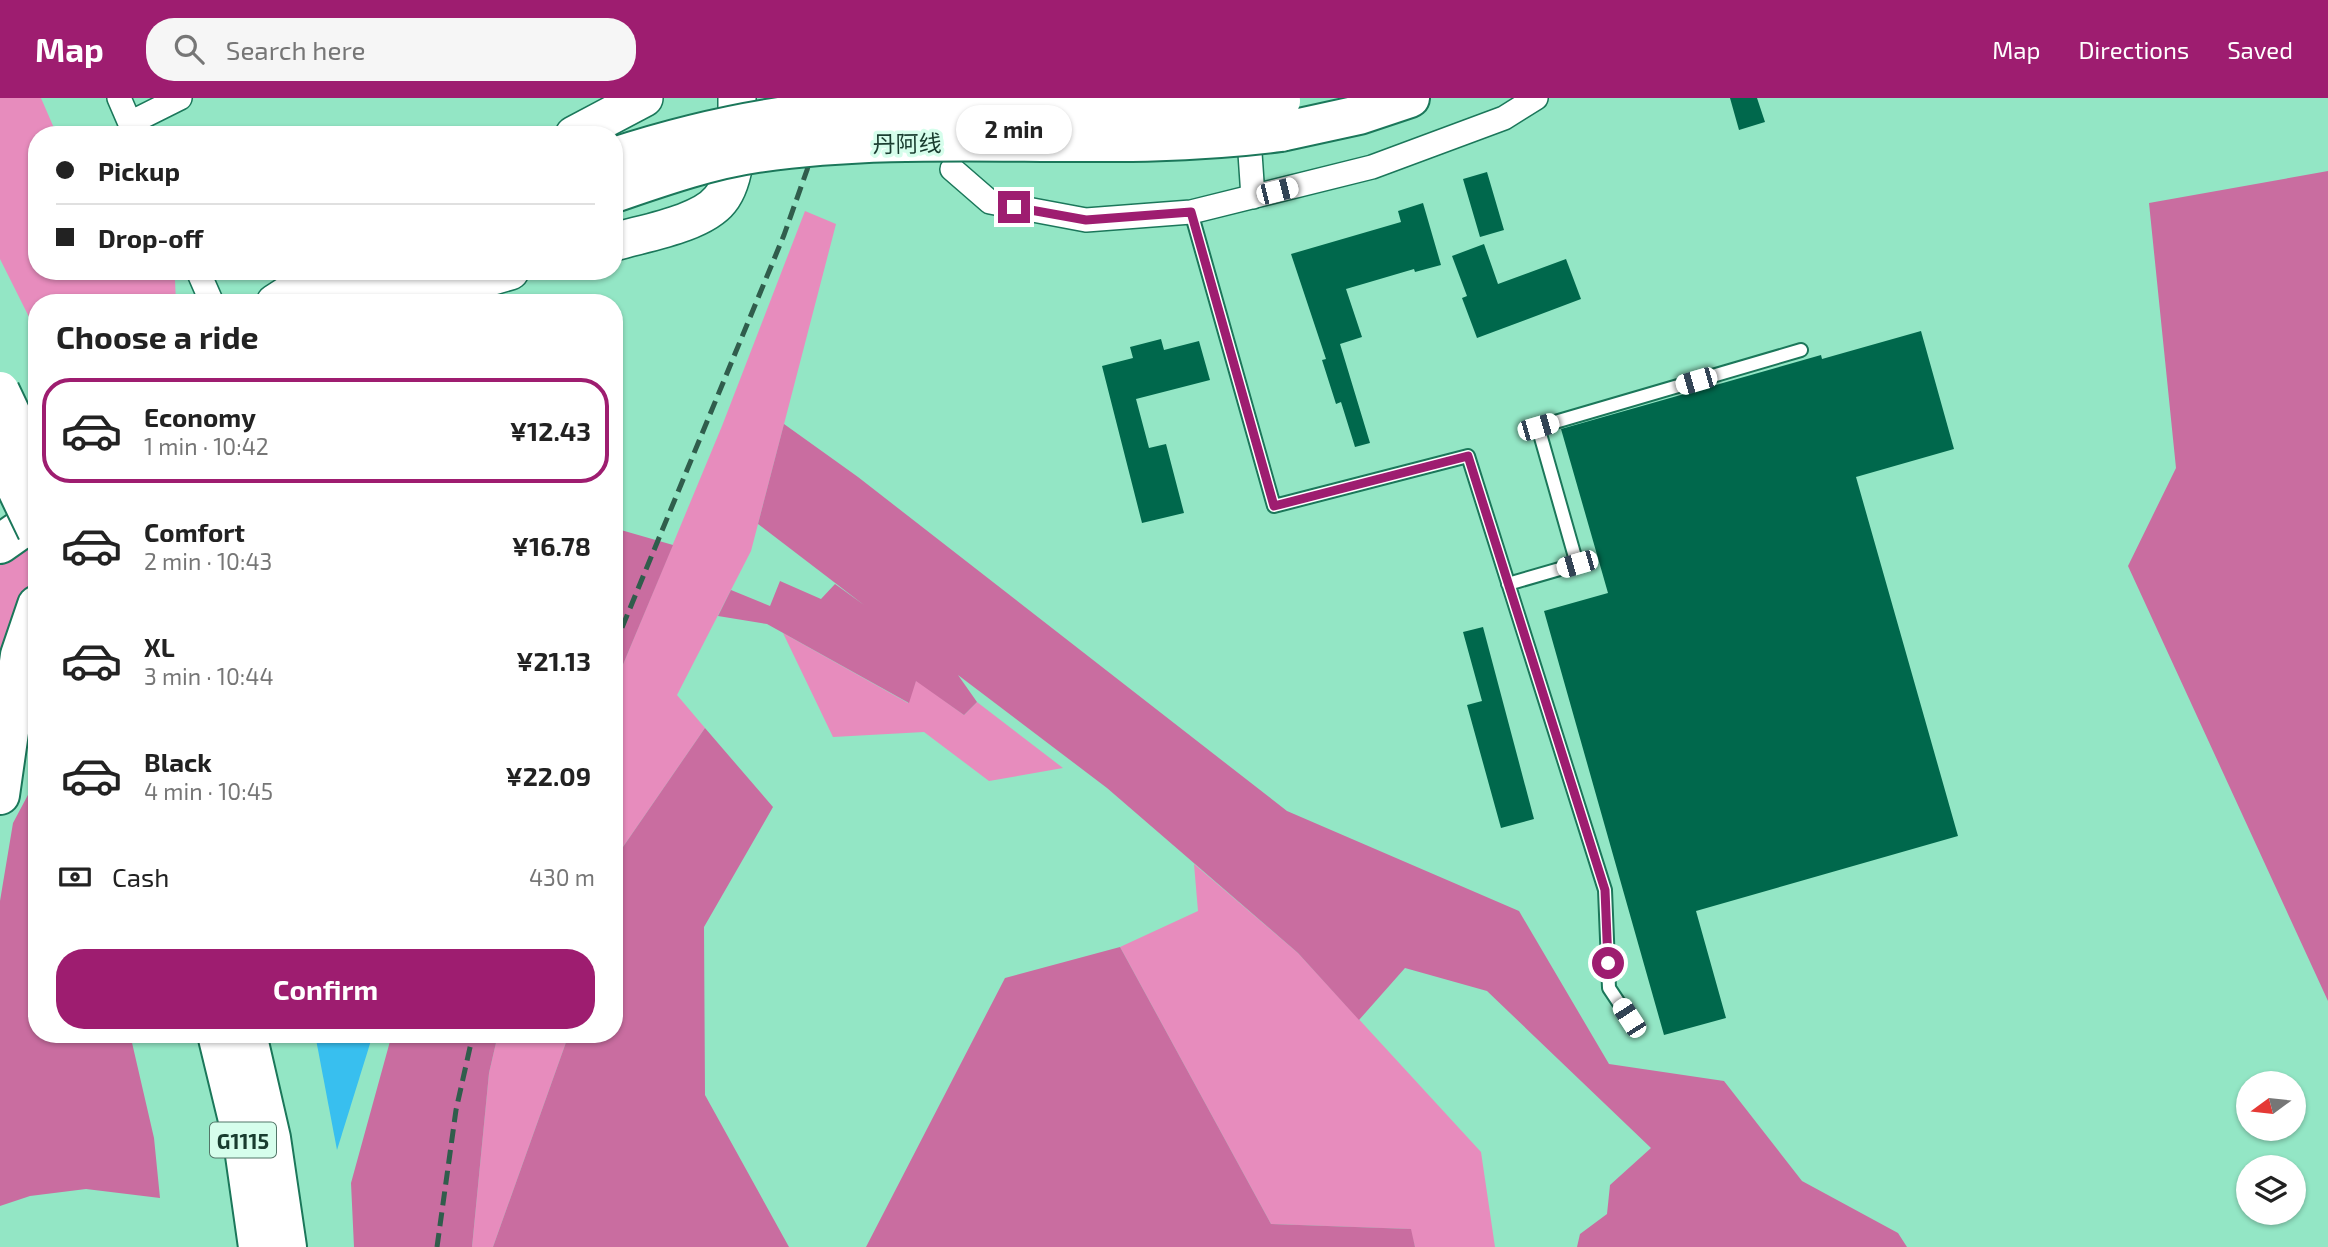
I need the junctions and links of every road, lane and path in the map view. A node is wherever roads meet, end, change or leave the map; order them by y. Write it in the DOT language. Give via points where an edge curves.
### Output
graph roads {
  1 [pos="119,98"];
  2 [pos="180,98"];
  3 [pos="644,98"];
  4 [pos="737,98"];
  5 [pos="1410,98"];
  6 [pos="1536,98"];
  7 [pos="1276,107"];
  8 [pos="131,126"];
  9 [pos="137,126"];
  10 [pos="591,126"];
  11 [pos="623,154"];
  12 [pos="952,169"];
  13 [pos="623,189"];
  14 [pos="1254,197"];
  15 [pos="1191,212"];
  16 [pos="623,239"];
  17 [pos="310,280"];
  18 [pos="345,280"];
  19 [pos="400,280"];
  20 [pos="479,280"];
  21 [pos="288,294"];
  22 [pos="317,294"];
  23 [pos="378,294"];
  24 [pos="431,294"];
  25 [pos="1801,350"];
  26 [pos="0,391"];
  27 [pos="28,423"];
  28 [pos="0,437"];
  29 [pos="28,449"];
  30 [pos="0,454"];
  31 [pos="28,474"];
  32 [pos="0,492"];
  33 [pos="28,512"];
  34 [pos="28,524"];
  35 [pos="0,544"];
  36 [pos="1508,584"];
  37 [pos="28,632"];
  38 [pos="0,795"];
  39 [pos="1629,1018"];
  40 [pos="219,1043"];
  41 [pos="249,1043"];
  42 [pos="258,1247"];
  43 [pos="287,1247"];
  1 -- 8 [label="street"];
  2 -- 9 [label="street"];
  3 -- 10 [label="main road"];
  4 -- 16 [label="main road" via="731,176 721,199 705,212"];
  5 -- 7 [label="highway, 丹阿线" via="1359,115"];
  6 -- 14 [label="street" via="1504,118 1372,167"];
  7 -- 11 [label="highway, 丹阿线, bridge" via="1124,112 873,108 754,121"];
  7 -- 13 [label="highway, 丹阿线, bridge" via="1217,140 876,142 756,153"];
  7 -- 14 [label="street"];
  12 -- 15 [label="street" via="990,202 1086,220"];
  14 -- 15 [label="street"];
  15 -- 36 [label="lane" via="1274,506 1468,456"];
  17 -- 21 [label="main road"];
  18 -- 22 [label="highway"];
  19 -- 23 [label="highway"];
  20 -- 24 [label="main road"];
  25 -- 36 [label="lane" via="1538,427 1577,564"];
  26 -- 29 [label="highway, bridge"];
  27 -- 28 [label="highway"];
  30 -- 33 [label="highway, bridge"];
  31 -- 32 [label="highway"];
  34 -- 35 [label="highway"];
  36 -- 39 [label="lane" via="1605,890 1609,988"];
  37 -- 38 [label="highway" via="20,656"];
  40 -- 42 [label="highway, G1115" via="243,1141"];
  41 -- 43 [label="highway, G1115" via="271,1138"];
}
